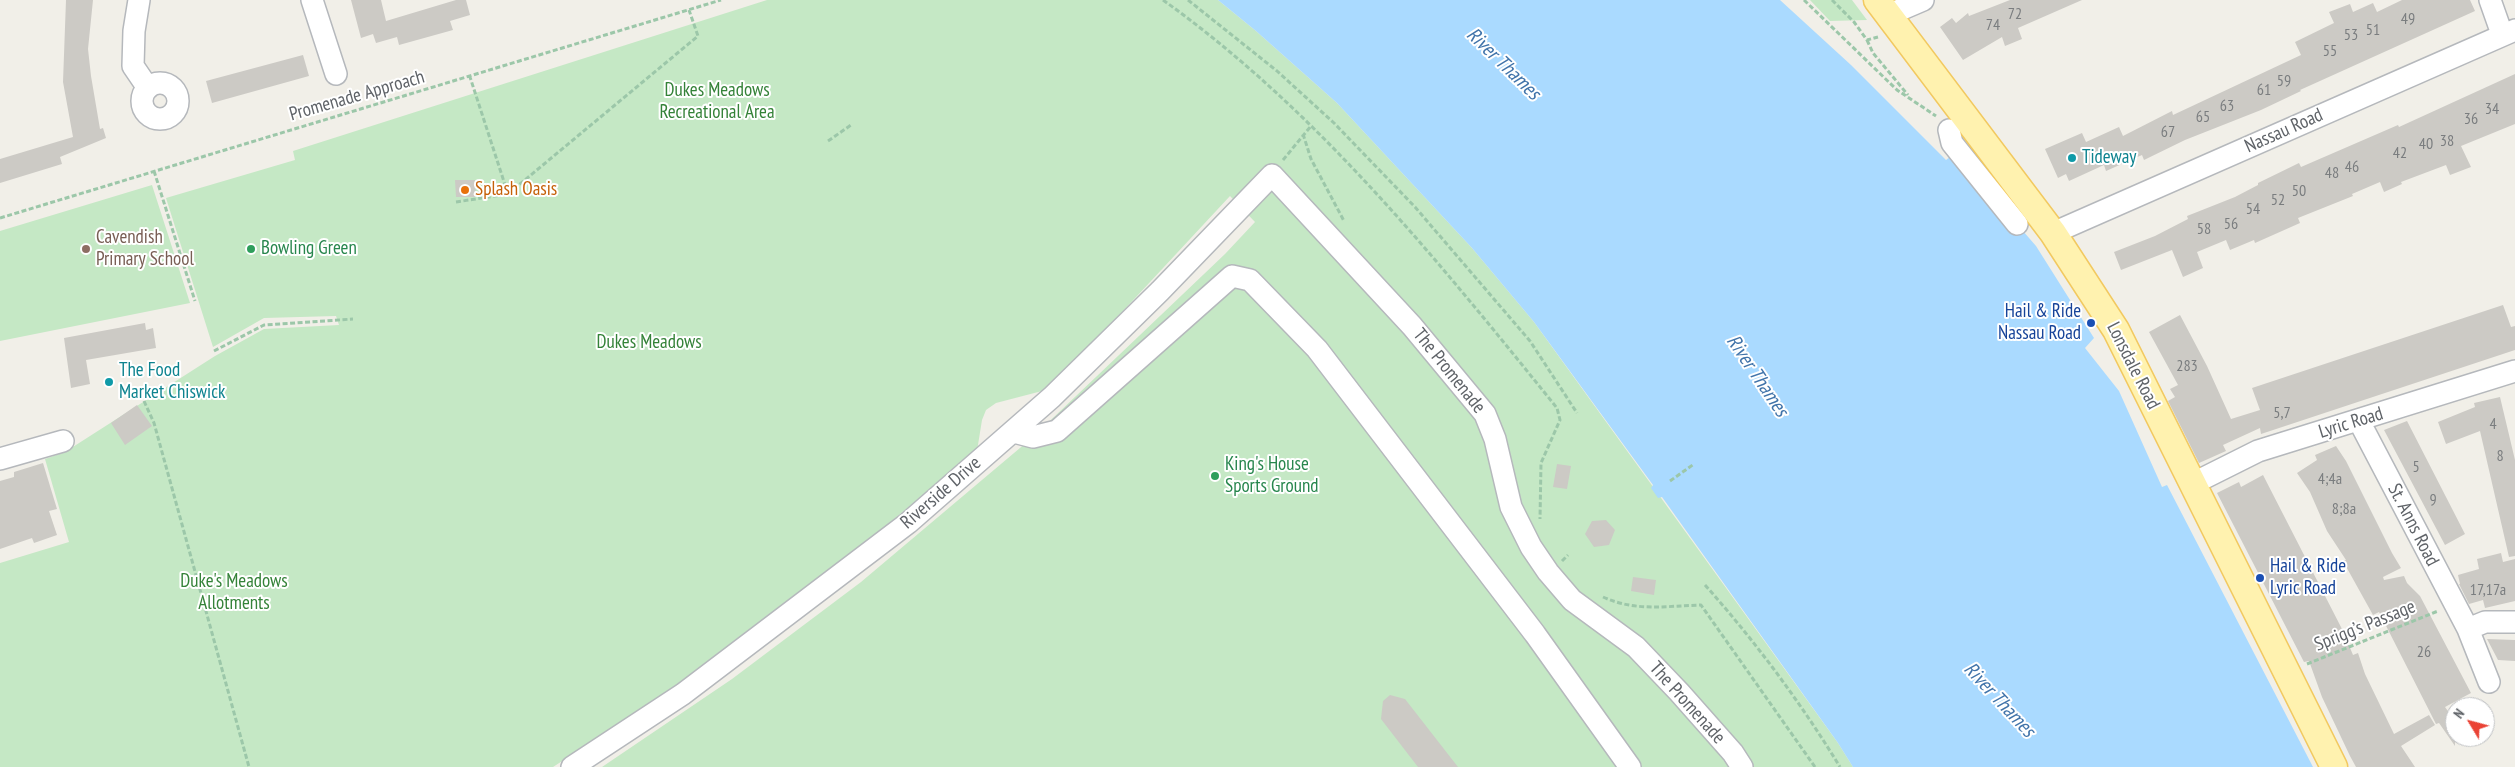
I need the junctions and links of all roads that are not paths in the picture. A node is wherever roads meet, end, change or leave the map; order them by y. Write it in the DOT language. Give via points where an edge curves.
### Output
graph roads {
  1 [pos="139,0"];
  2 [pos="312,0"];
  3 [pos="1923,0"];
  4 [pos="2490,0"];
  5 [pos="1888,15"];
  6 [pos="2509,32"];
  7 [pos="336,74"];
  8 [pos="148,88"];
  9 [pos="1943,123"];
  10 [pos="1272,176"];
  11 [pos="2017,224"];
  12 [pos="2053,233"];
  13 [pos="2515,371"];
  14 [pos="2359,421"];
  15 [pos="1014,432"];
  16 [pos="63,441"];
  17 [pos="0,459"];
  18 [pos="2192,484"];
  19 [pos="2515,622"];
  20 [pos="2468,629"];
  21 [pos="2489,682"];
  22 [pos="572,767"];
  23 [pos="1630,767"];
  24 [pos="1742,767"];
  25 [pos="2334,767"];
  1 -- 8 [label="street" via="133,66"];
  2 -- 7 [label="street"];
  3 -- 5 [label="street"];
  4 -- 6 [label="street"];
  5 -- 12 [label="main road, Lonsdale Road"];
  6 -- 12 [label="street, Nassau Road"];
  9 -- 11 [label="street" via="1952,143"];
  10 -- 15 [label="street, Riverside Drive" via="1160,291"];
  10 -- 24 [label="street, The Promenade" via="1412,326 1485,414 1495,439 1511,507 1548,572 1572,600 1636,647"];
  12 -- 18 [label="main road, Lonsdale Road" via="2116,330"];
  13 -- 14 [label="street, Lyric Road"];
  14 -- 18 [label="street, Lyric Road" via="2258,450"];
  14 -- 20 [label="street, St. Anns Road"];
  15 -- 22 [label="street, Riverside Drive" via="908,523 815,596 683,694"];
  15 -- 23 [label="street" via="1033,437 1057,431 1232,276 1250,280 1317,350 1529,626"];
  16 -- 17 [label="street"];
  18 -- 25 [label="main road, Lonsdale Road"];
  19 -- 20 [label="street" via="2484,622"];
  20 -- 21 [label="street, St. Anns Road"];
}
